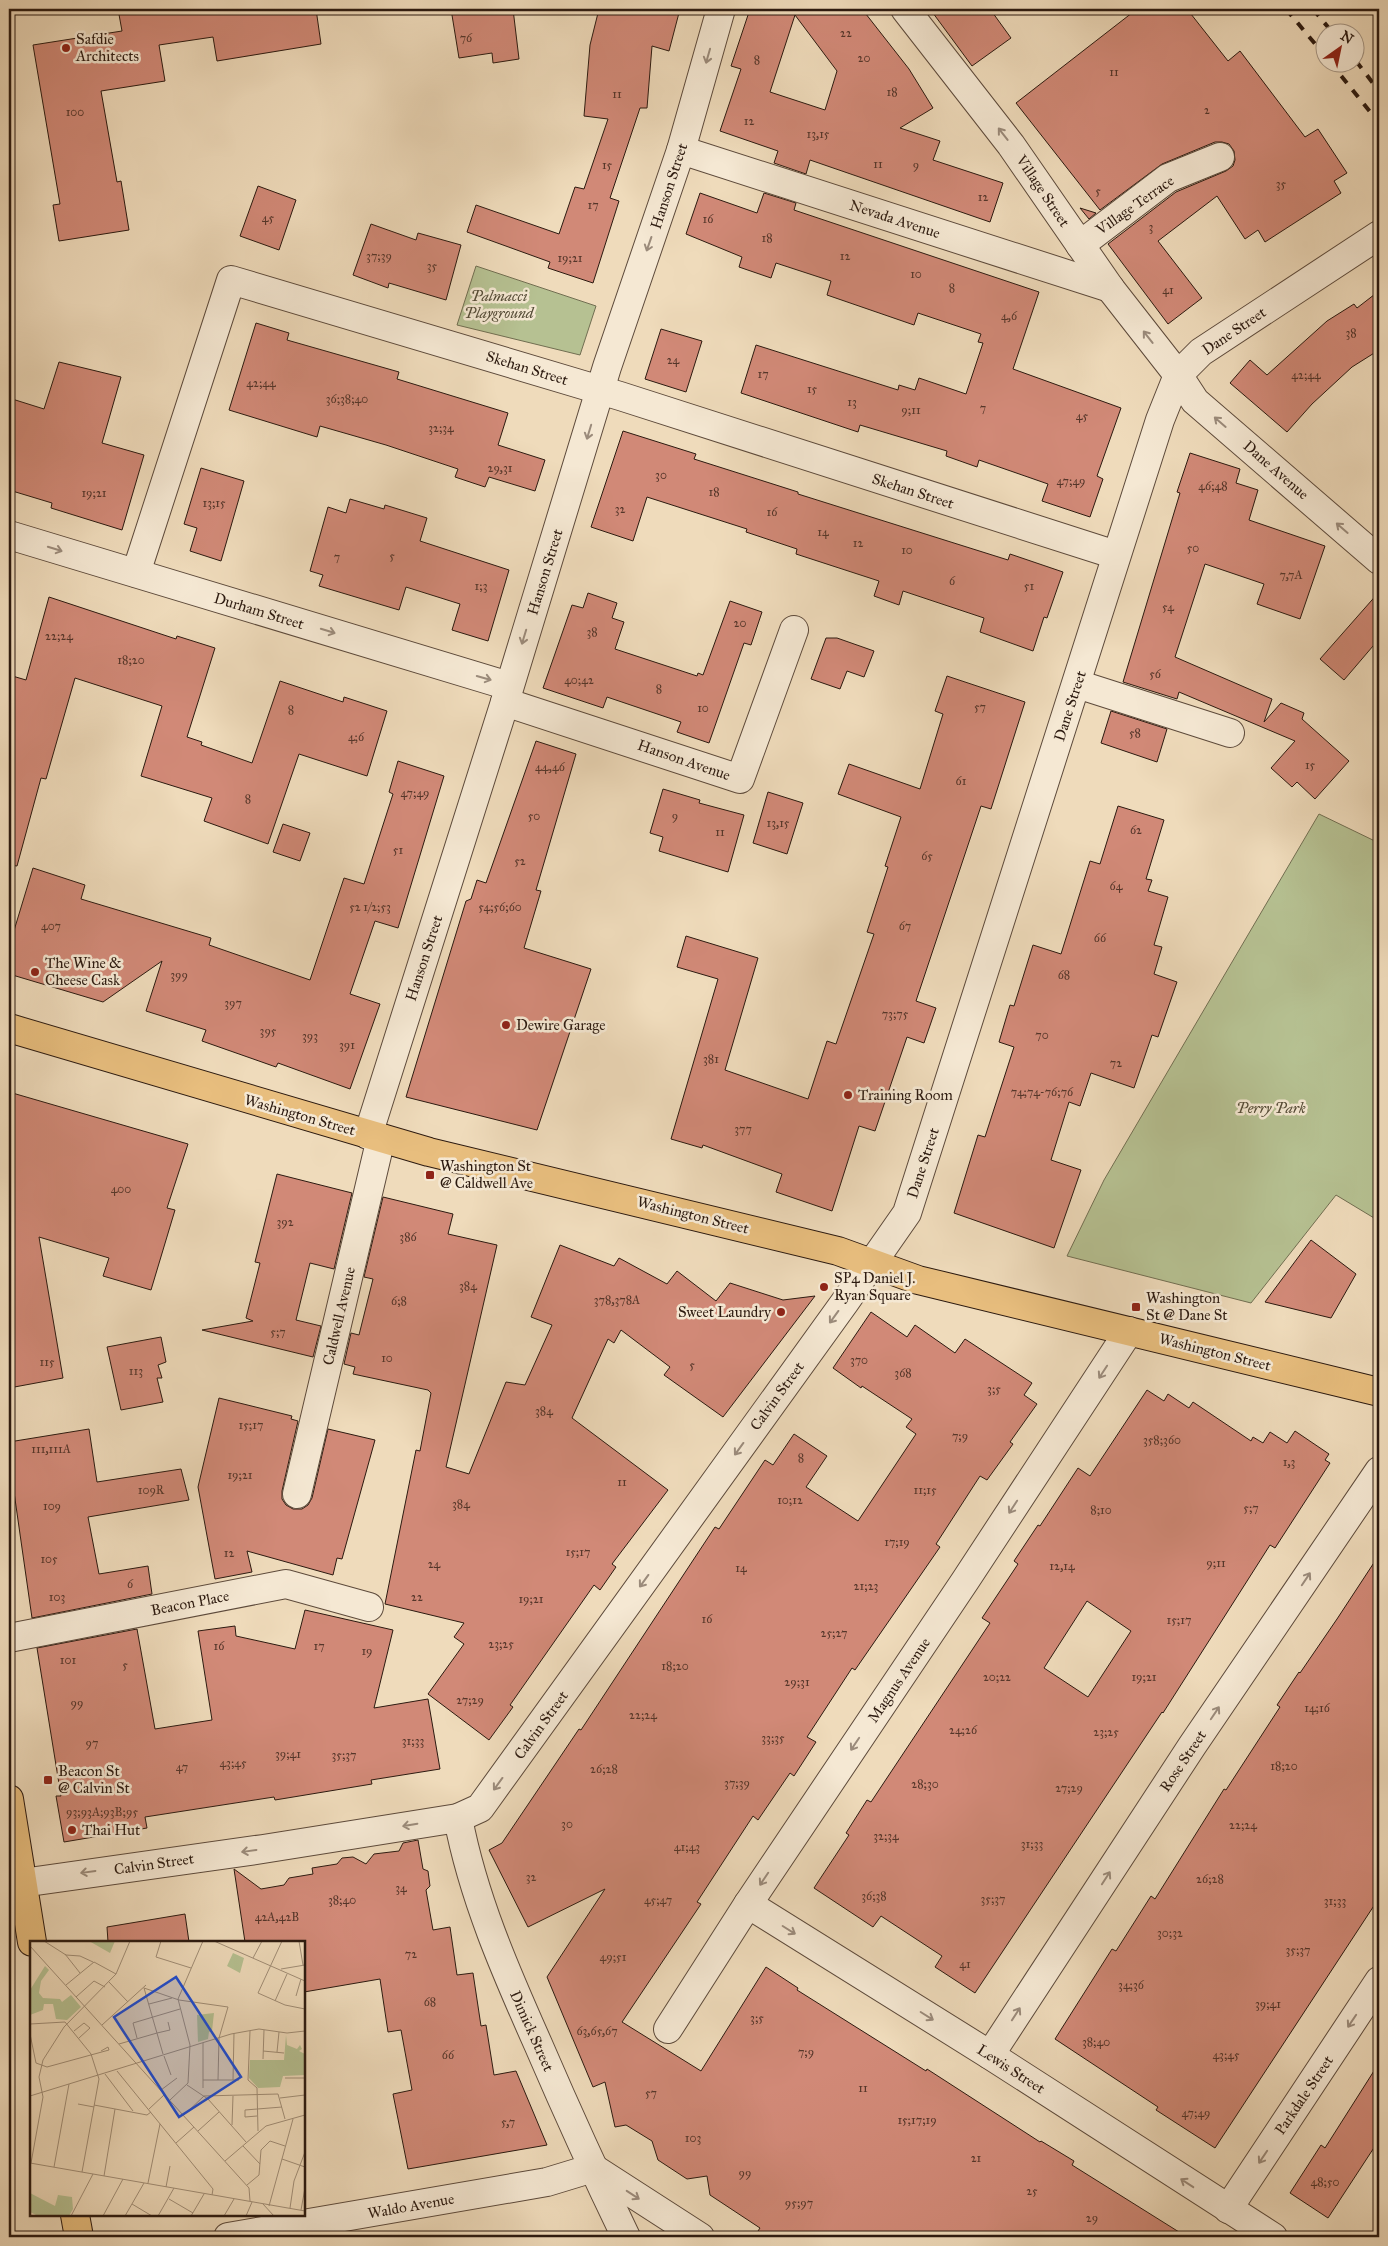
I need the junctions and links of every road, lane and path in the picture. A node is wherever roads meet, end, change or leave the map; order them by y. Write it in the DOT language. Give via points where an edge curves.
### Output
graph roads {
  1 [pos="721,9"];
  2 [pos="905,9"];
  3 [pos="681,150"];
  4 [pos="1220,157"];
  5 [pos="1379,235"];
  6 [pos="1080,245"];
  7 [pos="1110,288"];
  8 [pos="1178,375"];
  9 [pos="601,390"];
  10 [pos="9,535"];
  11 [pos="1116,555"];
  12 [pos="1379,560"];
  13 [pos="136,573"];
  14 [pos="794,630"];
  15 [pos="1077,684"];
  16 [pos="507,694"];
  17 [pos="1230,733"];
  18 [pos="9,1028"];
  19 [pos="374,1136"];
  20 [pos="873,1264"];
  21 [pos="1130,1331"];
  22 [pos="1379,1392"];
  23 [pos="1379,1471"];
  24 [pos="298,1494"];
  25 [pos="369,1607"];
  26 [pos="9,1638"];
  27 [pos="9,1799"];
  28 [pos="458,1818"];
  29 [pos="22,1883"];
  30 [pos="748,1904"];
  31 [pos="32,1941"];
  32 [pos="1379,1981"];
  33 [pos="668,2029"];
  34 [pos="990,2055"];
  35 [pos="593,2168"];
  36 [pos="1228,2209"];
  37 [pos="75,2216"];
  38 [pos="79,2237"];
  39 [pos="228,2237"];
  40 [pos="626,2237"];
  41 [pos="700,2237"];
  42 [pos="1273,2237"];
  1 -- 3 [label="street, Hanson Street, one-way"];
  6 -- 2 [label="street, Village Street, one-way" via="1011,145"];
  3 -- 7 [label="street, Nevada Avenue"];
  3 -- 9 [label="street, Hanson Street, one-way"];
  4 -- 6 [label="street, Village Terrace" via="1168,178"];
  5 -- 8 [label="street, Dane Street" via="1201,352"];
  6 -- 7 [label="street, Village Street"];
  8 -- 7 [label="street, Village Street, one-way"];
  8 -- 11 [label="street, Dane Street"];
  12 -- 8 [label="street, Dane Avenue, one-way" via="1195,401"];
  9 -- 11 [label="street, Skehan Street"];
  9 -- 13 [label="street, Skehan Street" via="231,280"];
  9 -- 16 [label="street, Hanson Street, one-way"];
  10 -- 13 [label="street, Durham Street, one-way"];
  11 -- 15 [label="street, Dane Street"];
  13 -- 16 [label="street, Durham Street, one-way"];
  14 -- 16 [label="street, Hanson Avenue" via="740,779"];
  15 -- 17 [label="street"];
  15 -- 20 [label="street, Dane Street" via="907,1213"];
  16 -- 19 [label="street, Hanson Street"];
  18 -- 19 [label="main road, Washington Street"];
  19 -- 20 [label="main road, Washington Street" via="838,1251"];
  19 -- 24 [label="street, Caldwell Avenue"];
  20 -- 21 [label="main road, Washington Street" via="918,1280"];
  20 -- 28 [label="street, Calvin Street, one-way" via="480,1808"];
  21 -- 22 [label="main road, Washington Street"];
  21 -- 30 [label="street, Magnus Avenue, one-way"];
  34 -- 23 [label="street, Rose Street, one-way" via="1187,1754"];
  25 -- 26 [label="street, Beacon Place" via="286,1584"];
  27 -- 29 [label="main road"];
  28 -- 29 [label="street, Calvin Street, one-way"];
  28 -- 35 [label="street, Dimick Street" via="470,1872 501,1960"];
  29 -- 31 [label="main road"];
  30 -- 33 [label="street, Magnus Avenue"];
  30 -- 34 [label="street, Lewis Street, one-way"];
  32 -- 36 [label="street, Parkdale Street, one-way"];
  36 -- 34 [label="street, Lewis Street, one-way"];
  35 -- 39 [label="street, Waldo Avenue" via="547,2182"];
  35 -- 40 [label="street, Dimick Street"];
  35 -- 41 [label="street, one-way"];
  36 -- 42 [label="street, Lewis Street"];
  37 -- 38 [label="main road"];
}
